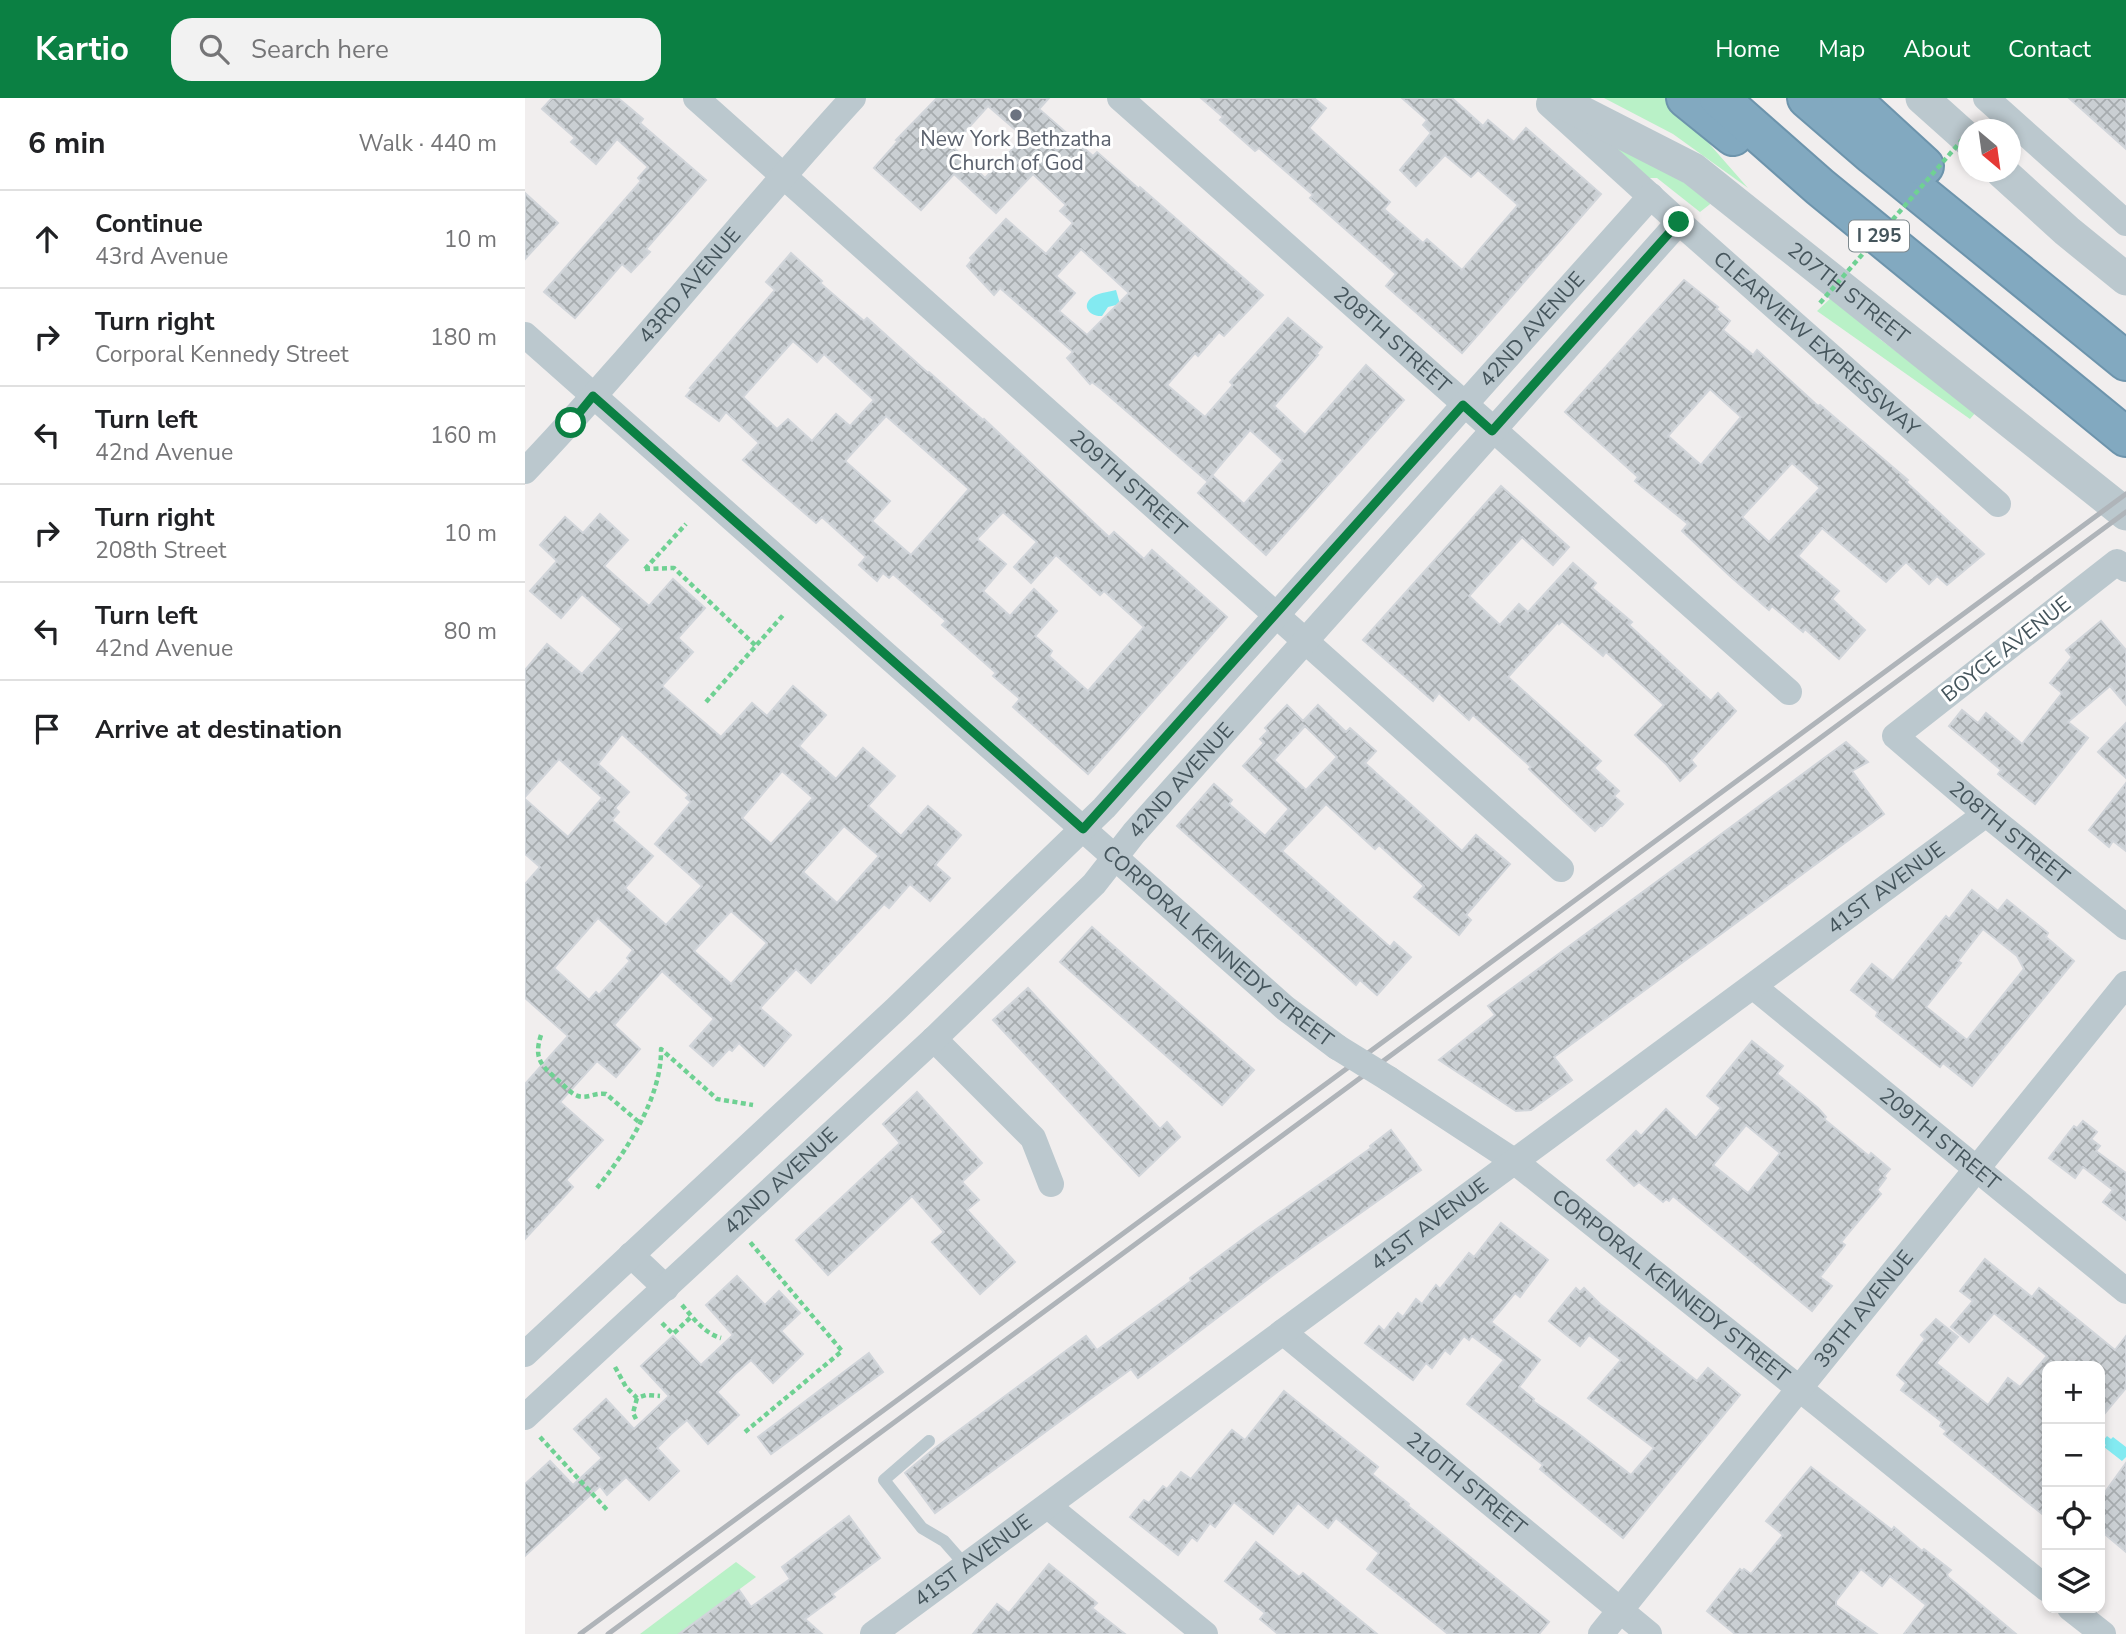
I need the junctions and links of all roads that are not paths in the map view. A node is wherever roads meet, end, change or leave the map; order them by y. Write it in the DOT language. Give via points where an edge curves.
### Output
graph roads {
  1 [pos="696,98"];
  2 [pos="853,98"];
  3 [pos="1120,98"];
  4 [pos="1543,98"];
  5 [pos="1554,98"];
  6 [pos="1686,98"];
  7 [pos="1719,98"];
  8 [pos="1807,98"];
  9 [pos="1850,98"];
  10 [pos="1922,98"];
  11 [pos="1986,98"];
  12 [pos="1958,131"];
  13 [pos="783,174"];
  14 [pos="2013,182"];
  15 [pos="1651,196"];
  16 [pos="1679,222"];
  17 [pos="2126,223"];
  18 [pos="2126,279"];
  19 [pos="525,335"];
  20 [pos="2126,352"];
  21 [pos="2126,361"];
  22 [pos="2042,370"];
  23 [pos="593,396"];
  24 [pos="1463,405"];
  25 [pos="1492,431"];
  26 [pos="2126,437"];
  27 [pos="525,471"];
  28 [pos="1998,504"];
  29 [pos="2126,514"];
  30 [pos="2122,566"];
  31 [pos="1277,614"];
  32 [pos="1306,641"];
  33 [pos="1789,692"];
  34 [pos="1895,736"];
  35 [pos="1986,814"];
  36 [pos="1083,829"];
  37 [pos="1116,858"];
  38 [pos="1562,869"];
  39 [pos="2126,927"];
  40 [pos="2126,984"];
  41 [pos="1753,987"];
  42 [pos="934,1039"];
  43 [pos="1514,1161"];
  44 [pos="1976,1169"];
  45 [pos="1051,1184"];
  46 [pos="631,1255"];
  47 [pos="2126,1291"];
  48 [pos="674,1296"];
  49 [pos="1283,1332"];
  50 [pos="525,1354"];
  51 [pos="1799,1387"];
  52 [pos="532,1427"];
  53 [pos="929,1441"];
  54 [pos="1048,1506"];
  55 [pos="966,1566"];
  56 [pos="2042,1585"];
  57 [pos="1620,1611"];
  58 [pos="2076,1613"];
  59 [pos="873,1634"];
  60 [pos="1205,1634"];
  61 [pos="1601,1634"];
  62 [pos="1649,1634"];
  63 [pos="2103,1634"];
  1 -- 13 [label="street, 209TH STREET"];
  2 -- 13 [label="street, 43RD AVENUE"];
  3 -- 24 [label="street, 208TH STREET"];
  4 -- 15 [label="street, CLEARVIEW EXPRESSWAY"];
  5 -- 29 [label="street, 207TH STREET" via="1693,169"];
  6 -- 22 [label="highway"];
  7 -- 22 [label="highway, I 295"];
  8 -- 21 [label="highway, I 295"];
  9 -- 20 [label="highway"];
  10 -- 12 [label="street"];
  11 -- 17 [label="street"];
  13 -- 23 [label="street, 43RD AVENUE"];
  13 -- 31 [label="street, 209TH STREET"];
  14 -- 18 [label="street"];
  15 -- 16 [label="street, CLEARVIEW EXPRESSWAY"];
  15 -- 24 [label="street, 42ND AVENUE"];
  16 -- 25 [label="street, 42ND AVENUE"];
  16 -- 28 [label="street, CLEARVIEW EXPRESSWAY"];
  19 -- 23 [label="street, CORPORAL KENNEDY STREET"];
  22 -- 26 [label="highway, I 295"];
  23 -- 27 [label="street, 43RD AVENUE"];
  23 -- 36 [label="street, CORPORAL KENNEDY STREET"];
  24 -- 25 [label="street, 208TH STREET"];
  24 -- 31 [label="street, 42ND AVENUE"];
  25 -- 32 [label="street, 42ND AVENUE"];
  25 -- 33 [label="street, 208TH STREET"];
  30 -- 34 [label="street, BOYCE AVENUE"];
  31 -- 32 [label="street, 209TH STREET"];
  31 -- 36 [label="street, 42ND AVENUE"];
  32 -- 37 [label="street, 42ND AVENUE"];
  32 -- 38 [label="street, 209TH STREET"];
  34 -- 35 [label="street, 208TH STREET"];
  35 -- 39 [label="street, 208TH STREET"];
  35 -- 41 [label="street, 41ST AVENUE"];
  36 -- 37 [label="street, CORPORAL KENNEDY STREET"];
  36 -- 46 [label="street, 42ND AVENUE"];
  37 -- 42 [label="street, 42ND AVENUE"];
  37 -- 43 [label="street, CORPORAL KENNEDY STREET, bridge" via="1285,1008 1337,1047"];
  40 -- 44 [label="street, 39TH AVENUE"];
  41 -- 43 [label="street, 41ST AVENUE"];
  41 -- 44 [label="street, 209TH STREET"];
  42 -- 45 [label="street" via="1033,1138"];
  42 -- 48 [label="street, 42ND AVENUE"];
  43 -- 49 [label="street, 41ST AVENUE"];
  43 -- 51 [label="street, CORPORAL KENNEDY STREET"];
  44 -- 47 [label="street, 209TH STREET"];
  44 -- 51 [label="street, 39TH AVENUE"];
  46 -- 48 [label="street"];
  46 -- 50 [label="street, 42ND AVENUE"];
  48 -- 52 [label="street, 42ND AVENUE"];
  49 -- 54 [label="street, 41ST AVENUE"];
  49 -- 57 [label="street, 210TH STREET"];
  51 -- 56 [label="street, CORPORAL KENNEDY STREET"];
  51 -- 57 [label="street, 39TH AVENUE"];
  53 -- 55 [label="lane" via="884,1480 922,1528 944,1541"];
  54 -- 55 [label="street, 41ST AVENUE"];
  54 -- 60 [label="street"];
  55 -- 59 [label="street, 41ST AVENUE"];
  57 -- 61 [label="street, 39TH AVENUE"];
  57 -- 62 [label="street, 210TH STREET"];
  58 -- 63 [label="street"];
}
